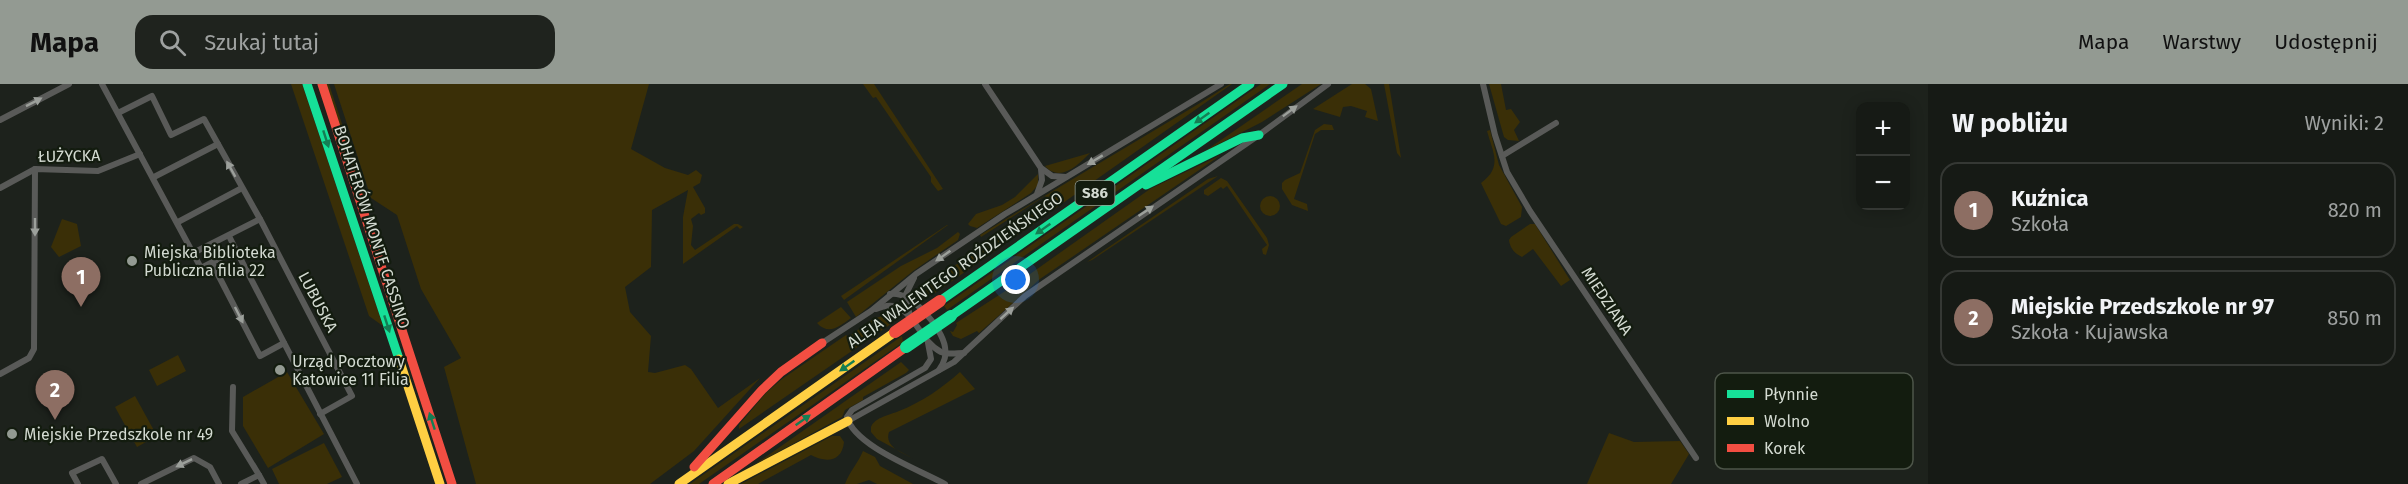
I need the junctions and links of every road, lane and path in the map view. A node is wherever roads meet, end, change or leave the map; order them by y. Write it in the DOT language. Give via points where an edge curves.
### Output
graph roads {
  1 [pos="69,84"];
  2 [pos="102,84"];
  3 [pos="307,84"];
  4 [pos="322,84"];
  5 [pos="985,84"];
  6 [pos="1221,84"];
  7 [pos="1250,84"];
  8 [pos="1283,84"];
  9 [pos="1328,84"];
  10 [pos="1483,84"];
  11 [pos="118,113"];
  12 [pos="0,120"];
  13 [pos="1556,123"];
  14 [pos="1259,135"];
  15 [pos="218,144"];
  16 [pos="140,154"];
  17 [pos="1502,156"];
  18 [pos="1041,168"];
  19 [pos="35,169"];
  20 [pos="154,177"];
  21 [pos="1067,177"];
  22 [pos="0,188"];
  23 [pos="242,188"];
  24 [pos="1036,195"];
  25 [pos="1122,195"];
  26 [pos="260,219"];
  27 [pos="177,222"];
  28 [pos="229,236"];
  29 [pos="236,250"];
  30 [pos="194,253"];
  31 [pos="212,263"];
  32 [pos="916,274"];
  33 [pos="890,294"];
  34 [pos="905,296"];
  35 [pos="871,311"];
  36 [pos="911,318"];
  37 [pos="284,343"];
  38 [pos="822,343"];
  39 [pos="928,343"];
  40 [pos="945,353"];
  41 [pos="965,353"];
  42 [pos="0,374"];
  43 [pos="934,374"];
  44 [pos="233,387"];
  45 [pos="320,414"];
  46 [pos="848,421"];
  47 [pos="1696,458"];
  48 [pos="259,475"];
  49 [pos="443,482"];
  50 [pos="78,484"];
  51 [pos="116,484"];
  52 [pos="141,484"];
  53 [pos="219,484"];
  54 [pos="241,484"];
  55 [pos="264,484"];
  56 [pos="357,484"];
  57 [pos="679,484"];
  58 [pos="713,484"];
  59 [pos="728,484"];
  60 [pos="945,484"];
  12 -- 1 [label="street, one-way"];
  2 -- 11 [label="street"];
  3 -- 49 [label="main road, BOHATERÓW MONTE CASSINO, one-way"];
  49 -- 4 [label="main road, BOHATERÓW MONTE CASSINO, one-way"];
  5 -- 18 [label="street"];
  6 -- 21 [label="street, ALEJA WALENTEGO ROŹDZIEŃSKIEGO, one-way"];
  7 -- 57 [label="main road, ALEJA WALENTEGO ROŹDZIEŃSKIEGO / S86, one-way, bridge"];
  8 -- 25 [label="main road, S86"];
  14 -- 9 [label="street, one-way"];
  10 -- 17 [label="street, MIEDZIANA"];
  11 -- 15 [label="street" via="152,96 171,135 204,119"];
  11 -- 16 [label="street"];
  13 -- 17 [label="street"];
  14 -- 25 [label="main road" via="1242,138"];
  41 -- 14 [label="street, one-way" via="1025,296"];
  15 -- 20 [label="street"];
  23 -- 15 [label="street, one-way"];
  16 -- 19 [label="street, ŁUŻYCKA" via="98,171"];
  16 -- 20 [label="street"];
  17 -- 47 [label="street, MIEDZIANA" via="1532,215"];
  18 -- 21 [label="street" via="1052,176"];
  18 -- 24 [label="street" via="1042,180"];
  19 -- 22 [label="street, ŁUŻYCKA"];
  19 -- 42 [label="street, one-way" via="34,349 29,358"];
  20 -- 27 [label="street"];
  21 -- 24 [label="street, ALEJA WALENTEGO ROŹDZIEŃSKIEGO"];
  23 -- 26 [label="street"];
  23 -- 27 [label="street"];
  24 -- 32 [label="street, ALEJA WALENTEGO ROŹDZIEŃSKIEGO, one-way"];
  58 -- 25 [label="main road, S86, one-way, bridge"];
  26 -- 28 [label="street"];
  26 -- 45 [label="street, LUBUSKA" via="352,396"];
  27 -- 30 [label="street"];
  28 -- 29 [label="street"];
  28 -- 30 [label="street"];
  29 -- 31 [label="street"];
  29 -- 37 [label="street"];
  30 -- 31 [label="street" via="201,268"];
  31 -- 37 [label="street, one-way" via="260,356"];
  32 -- 33 [label="street, ALEJA WALENTEGO ROŹDZIEŃSKIEGO"];
  32 -- 34 [label="street"];
  33 -- 34 [label="street"];
  33 -- 35 [label="street, ALEJA WALENTEGO ROŹDZIEŃSKIEGO"];
  34 -- 36 [label="street"];
  34 -- 40 [label="street" via="923,310 942,338"];
  35 -- 36 [label="street" via="893,305"];
  35 -- 38 [label="street, ALEJA WALENTEGO ROŹDZIEŃSKIEGO"];
  36 -- 39 [label="street"];
  37 -- 45 [label="street"];
  38 -- 57 [label="main road" via="762,390"];
  39 -- 40 [label="street"];
  39 -- 46 [label="street" via="931,359 925,368 852,410"];
  40 -- 41 [label="street"];
  40 -- 43 [label="street" via="943,364"];
  41 -- 43 [label="street"];
  43 -- 46 [label="street"];
  44 -- 48 [label="street" via="232,431"];
  45 -- 56 [label="street"];
  46 -- 59 [label="main road"];
  46 -- 60 [label="street" via="866,442"];
  48 -- 54 [label="street"];
  48 -- 55 [label="street"];
  50 -- 51 [label="street" via="72,472 102,459"];
  53 -- 52 [label="street, one-way" via="210,467 194,458"];
}
